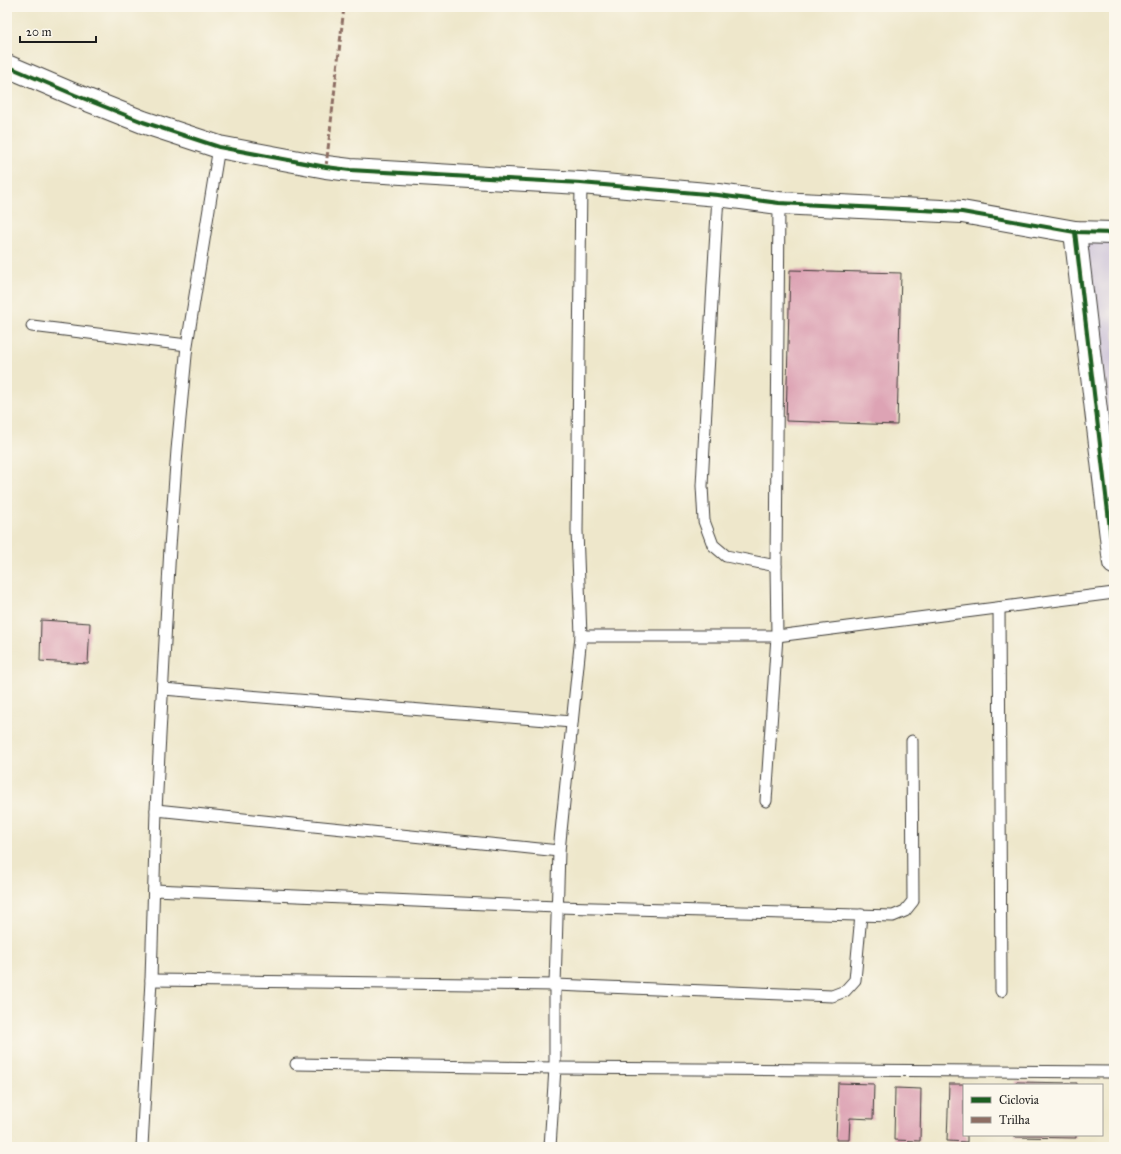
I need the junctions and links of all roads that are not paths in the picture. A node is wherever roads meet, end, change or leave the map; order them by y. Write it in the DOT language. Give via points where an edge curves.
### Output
graph roads {
  1 [pos="7,66"];
  2 [pos="219,147"];
  3 [pos="581,183"];
  4 [pos="718,194"];
  5 [pos="779,203"];
  6 [pos="1075,232"];
  7 [pos="1114,233"];
  8 [pos="32,326"];
  9 [pos="188,345"];
  10 [pos="1114,563"];
  11 [pos="776,566"];
  12 [pos="1114,593"];
  13 [pos="998,608"];
  14 [pos="580,636"];
  15 [pos="777,636"];
  16 [pos="163,689"];
  17 [pos="572,722"];
  18 [pos="912,741"];
  19 [pos="766,801"];
  20 [pos="156,810"];
  21 [pos="559,851"];
  22 [pos="154,890"];
  23 [pos="557,907"];
  24 [pos="861,916"];
  25 [pos="151,980"];
  26 [pos="554,985"];
  27 [pos="1001,991"];
  28 [pos="296,1064"];
  29 [pos="555,1068"];
  30 [pos="1114,1072"];
  31 [pos="142,1147"];
  32 [pos="550,1147"];
  1 -- 2 [label="street" via="143,122"];
  2 -- 3 [label="street" via="350,170"];
  2 -- 9 [label="lane"];
  3 -- 4 [label="street"];
  3 -- 14 [label="lane" via="577,531"];
  4 -- 5 [label="street"];
  4 -- 11 [label="lane" via="702,486 704,521 712,545 726,556"];
  5 -- 6 [label="street" via="962,212"];
  5 -- 11 [label="lane"];
  6 -- 7 [label="street"];
  6 -- 10 [label="street"];
  8 -- 9 [label="lane"];
  9 -- 16 [label="lane" via="177,450"];
  11 -- 15 [label="lane"];
  12 -- 13 [label="lane"];
  13 -- 15 [label="lane"];
  13 -- 27 [label="lane"];
  14 -- 15 [label="lane"];
  14 -- 17 [label="lane"];
  15 -- 19 [label="lane"];
  16 -- 17 [label="lane"];
  16 -- 20 [label="lane"];
  17 -- 21 [label="lane"];
  18 -- 24 [label="lane" via="913,901 905,911 893,916"];
  20 -- 21 [label="lane"];
  20 -- 22 [label="lane"];
  21 -- 23 [label="lane"];
  22 -- 23 [label="lane"];
  22 -- 25 [label="lane"];
  23 -- 24 [label="lane"];
  23 -- 26 [label="lane"];
  24 -- 26 [label="lane" via="854,980 845,991 832,996"];
  25 -- 26 [label="lane"];
  25 -- 31 [label="lane"];
  26 -- 29 [label="lane"];
  28 -- 29 [label="lane"];
  29 -- 30 [label="lane"];
  29 -- 32 [label="lane"];
}
